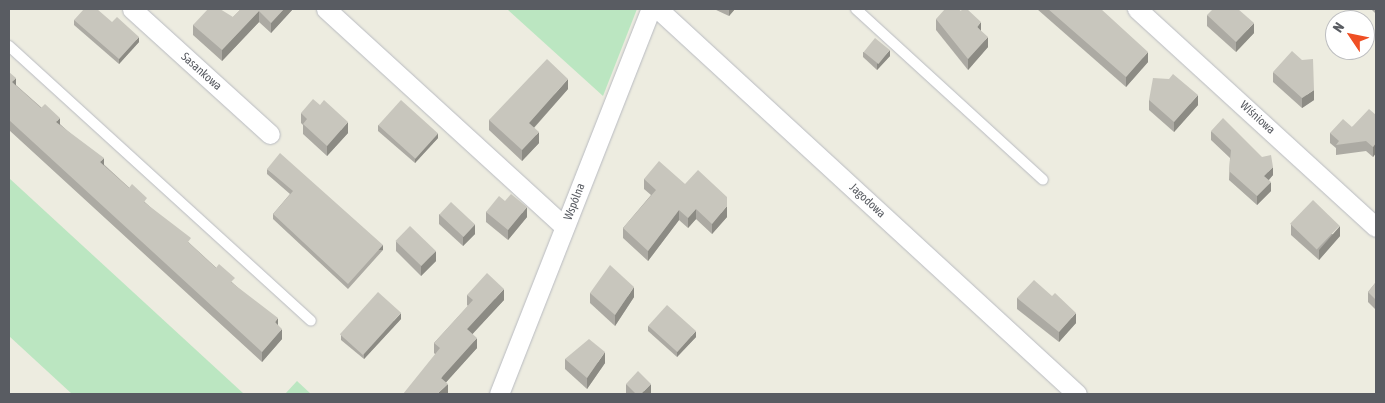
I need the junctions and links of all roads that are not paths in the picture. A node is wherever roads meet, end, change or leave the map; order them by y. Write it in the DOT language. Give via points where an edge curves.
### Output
graph roads {
  1 [pos="132,9"];
  2 [pos="326,9"];
  3 [pos="651,9"];
  4 [pos="658,9"];
  5 [pos="856,9"];
  6 [pos="1137,9"];
  7 [pos="9,46"];
  8 [pos="270,134"];
  9 [pos="1043,180"];
  10 [pos="565,227"];
  11 [pos="1376,227"];
  12 [pos="311,321"];
  13 [pos="499,394"];
  14 [pos="1077,394"];
  1 -- 8 [label="street, Sasankowa"];
  2 -- 10 [label="street"];
  3 -- 10 [label="street, Wspólna"];
  4 -- 14 [label="street, Jagodowa"];
  5 -- 9 [label="lane"];
  6 -- 11 [label="street, Wiśniowa"];
  7 -- 12 [label="lane"];
  10 -- 13 [label="street, Wspólna"];
}
